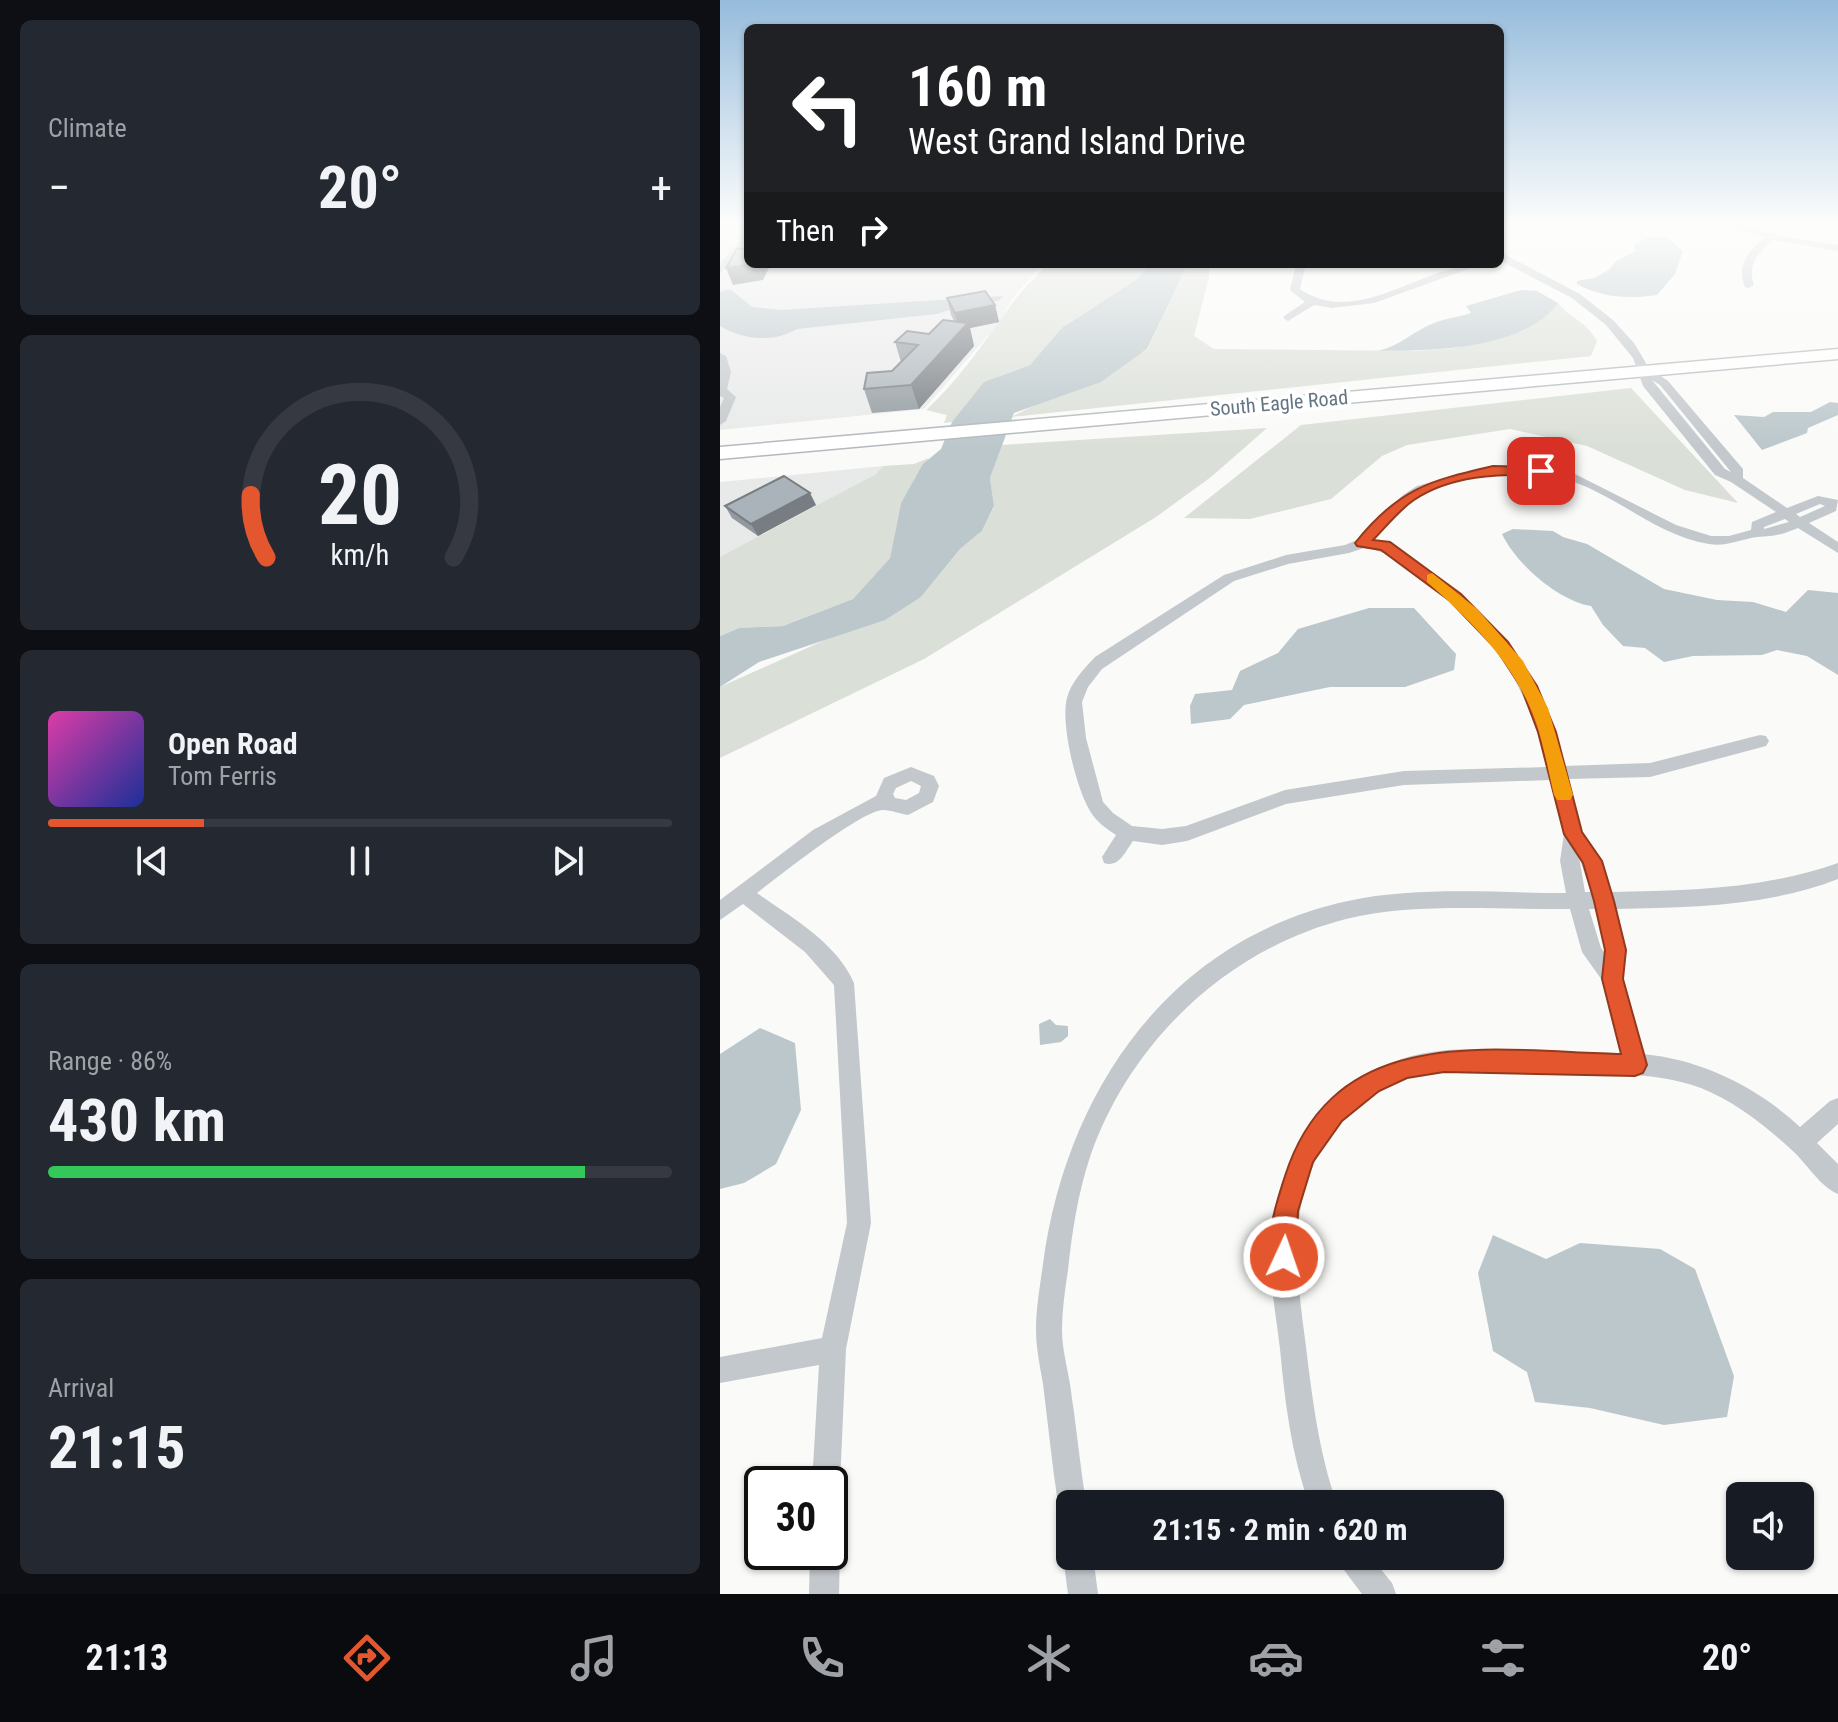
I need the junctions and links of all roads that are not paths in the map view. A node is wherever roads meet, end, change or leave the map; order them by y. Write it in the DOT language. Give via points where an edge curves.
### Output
graph roads {
  1 [pos="1308,299"];
  2 [pos="1374,299"];
  3 [pos="1580,299"];
  4 [pos="1312,302"];
  5 [pos="1288,318"];
  6 [pos="1838,354"];
  7 [pos="720,356"];
  8 [pos="1646,371"];
  9 [pos="721,392"];
  10 [pos="720,421"];
  11 [pos="720,453"];
  12 [pos="1835,500"];
  13 [pos="1784,514"];
  14 [pos="1798,523"];
  15 [pos="1758,533"];
  16 [pos="1362,543"];
  17 [pos="1838,549"];
  18 [pos="1760,741"];
  19 [pos="1558,774"];
  20 [pos="885,800"];
  21 [pos="1128,833"];
  22 [pos="1573,834"];
  23 [pos="1111,857"];
  24 [pos="1838,871"];
  25 [pos="743,893"];
  26 [pos="1577,901"];
  27 [pos="1604,901"];
  28 [pos="720,911"];
  29 [pos="1613,979"];
  30 [pos="1635,1065"];
  31 [pos="1838,1109"];
  32 [pos="1802,1141"];
  33 [pos="1838,1182"];
  34 [pos="833,1349"];
  35 [pos="720,1370"];
  36 [pos="827,1466"];
  37 [pos="1070,1490"];
  38 [pos="1319,1490"];
  39 [pos="825,1570"];
  40 [pos="1080,1570"];
  41 [pos="1362,1570"];
  42 [pos="824,1594"];
  43 [pos="1083,1594"];
  44 [pos="1381,1594"];
  1 -- 4 [label="street"];
  2 -- 4 [label="street" via="1342,307"];
  3 -- 8 [label="street" via="1623,356"];
  4 -- 5 [label="street"];
  6 -- 8 [label="highway, South Eagle Road"];
  7 -- 9 [label="street" via="725,372"];
  8 -- 11 [label="highway, South Eagle Road"];
  8 -- 13 [label="street" via="1647,384 1720,472"];
  9 -- 10 [label="street" via="730,397"];
  12 -- 13 [label="street" via="1818,500"];
  12 -- 14 [label="street" via="1831,508"];
  13 -- 14 [label="street"];
  13 -- 15 [label="street" via="1757,525"];
  14 -- 15 [label="street" via="1772,534"];
  14 -- 17 [label="street"];
  15 -- 16 [label="street" via="1729,540 1690,536 1575,478 1508,469 1422,489"];
  16 -- 19 [label="street" via="1385,546 1421,570 1502,646 1539,708"];
  16 -- 21 [label="street" via="1229,578 1087,674 1073,705 1077,735 1095,803 1109,822"];
  18 -- 19 [label="street" via="1650,770"];
  19 -- 21 [label="street" via="1404,778 1285,797 1187,833"];
  19 -- 22 [label="street"];
  20 -- 25 [label="street" via="823,832"];
  21 -- 23 [label="street"];
  22 -- 26 [label="street" via="1569,861"];
  22 -- 27 [label="street" via="1592,861"];
  24 -- 27 [label="street" via="1751,895"];
  25 -- 28 [label="street"];
  25 -- 34 [label="street" via="823,955 844,983 859,1223"];
  26 -- 27 [label="street"];
  26 -- 29 [label="street" via="1592,952"];
  26 -- 37 [label="street" via="1375,905 1312,919 1218,966 1182,995 1142,1039 1098,1109 1082,1146 1060,1230 1048,1327"];
  27 -- 29 [label="street" via="1616,950"];
  29 -- 30 [label="street"];
  30 -- 32 [label="street" via="1676,1070 1721,1085 1762,1108"];
  30 -- 38 [label="street" via="1444,1061 1406,1068 1371,1083 1316,1134 1292,1184 1283,1240 1303,1436"];
  31 -- 32 [label="street"];
  32 -- 33 [label="street"];
  34 -- 35 [label="street"];
  34 -- 36 [label="street"];
  39 -- 42 [label="street"];
  40 -- 43 [label="street"];
  41 -- 44 [label="street"];
}
